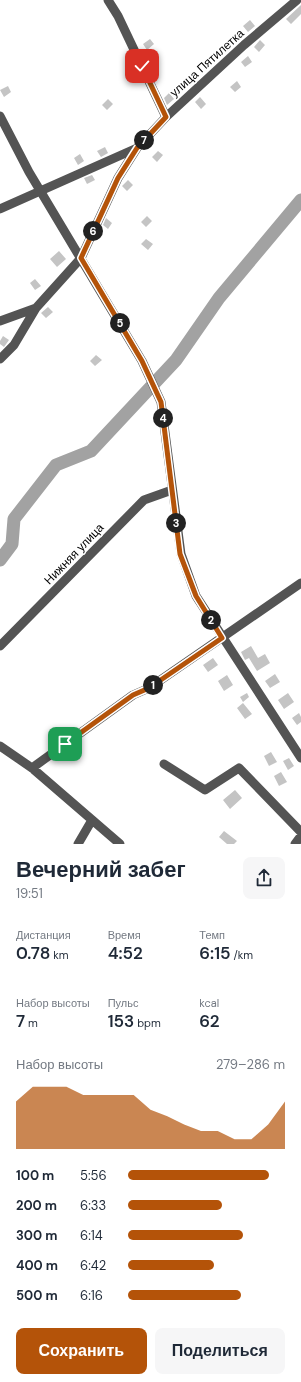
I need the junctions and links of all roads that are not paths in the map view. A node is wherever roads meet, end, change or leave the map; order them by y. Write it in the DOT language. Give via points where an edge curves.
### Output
graph roads {
  1 [pos="108,0"];
  2 [pos="297,0"];
  3 [pos="0,116"];
  4 [pos="166,117"];
  5 [pos="137,148"];
  6 [pos="40,191"];
  7 [pos="0,209"];
  8 [pos="81,258"];
  9 [pos="36,308"];
  10 [pos="0,321"];
  11 [pos="0,359"];
  12 [pos="172,490"];
  13 [pos="301,583"];
  14 [pos="222,638"];
  15 [pos="0,646"];
  16 [pos="0,746"];
  17 [pos="301,758"];
  18 [pos="164,764"];
  19 [pos="32,768"];
  20 [pos="92,820"];
  21 [pos="301,832"];
  22 [pos="301,836"];
  23 [pos="78,844"];
  24 [pos="120,844"];
  25 [pos="295,844"];
  1 -- 4 [label="street"];
  2 -- 4 [label="street, улица Пятилетка"];
  3 -- 6 [label="street"];
  4 -- 5 [label="street, улица Пятилетка"];
  5 -- 6 [label="street, улица Пятилетка"];
  5 -- 8 [label="street, улица Пятилетка" via="118,178"];
  6 -- 7 [label="street, улица Пятилетка"];
  6 -- 8 [label="street"];
  8 -- 9 [label="street, улица Пятилетка"];
  8 -- 12 [label="street" via="142,361 161,402"];
  9 -- 10 [label="street"];
  9 -- 11 [label="street, улица Пятилетка" via="14,345"];
  12 -- 14 [label="street" via="180,554 196,596"];
  12 -- 15 [label="street, Нижняя улица" via="144,500"];
  13 -- 14 [label="street"];
  14 -- 17 [label="street"];
  14 -- 19 [label="street" via="149,688 133,695"];
  16 -- 19 [label="street"];
  18 -- 21 [label="street" via="205,790 239,768"];
  19 -- 20 [label="street"];
  20 -- 23 [label="street"];
  20 -- 24 [label="street"];
  22 -- 25 [label="street"];
}
